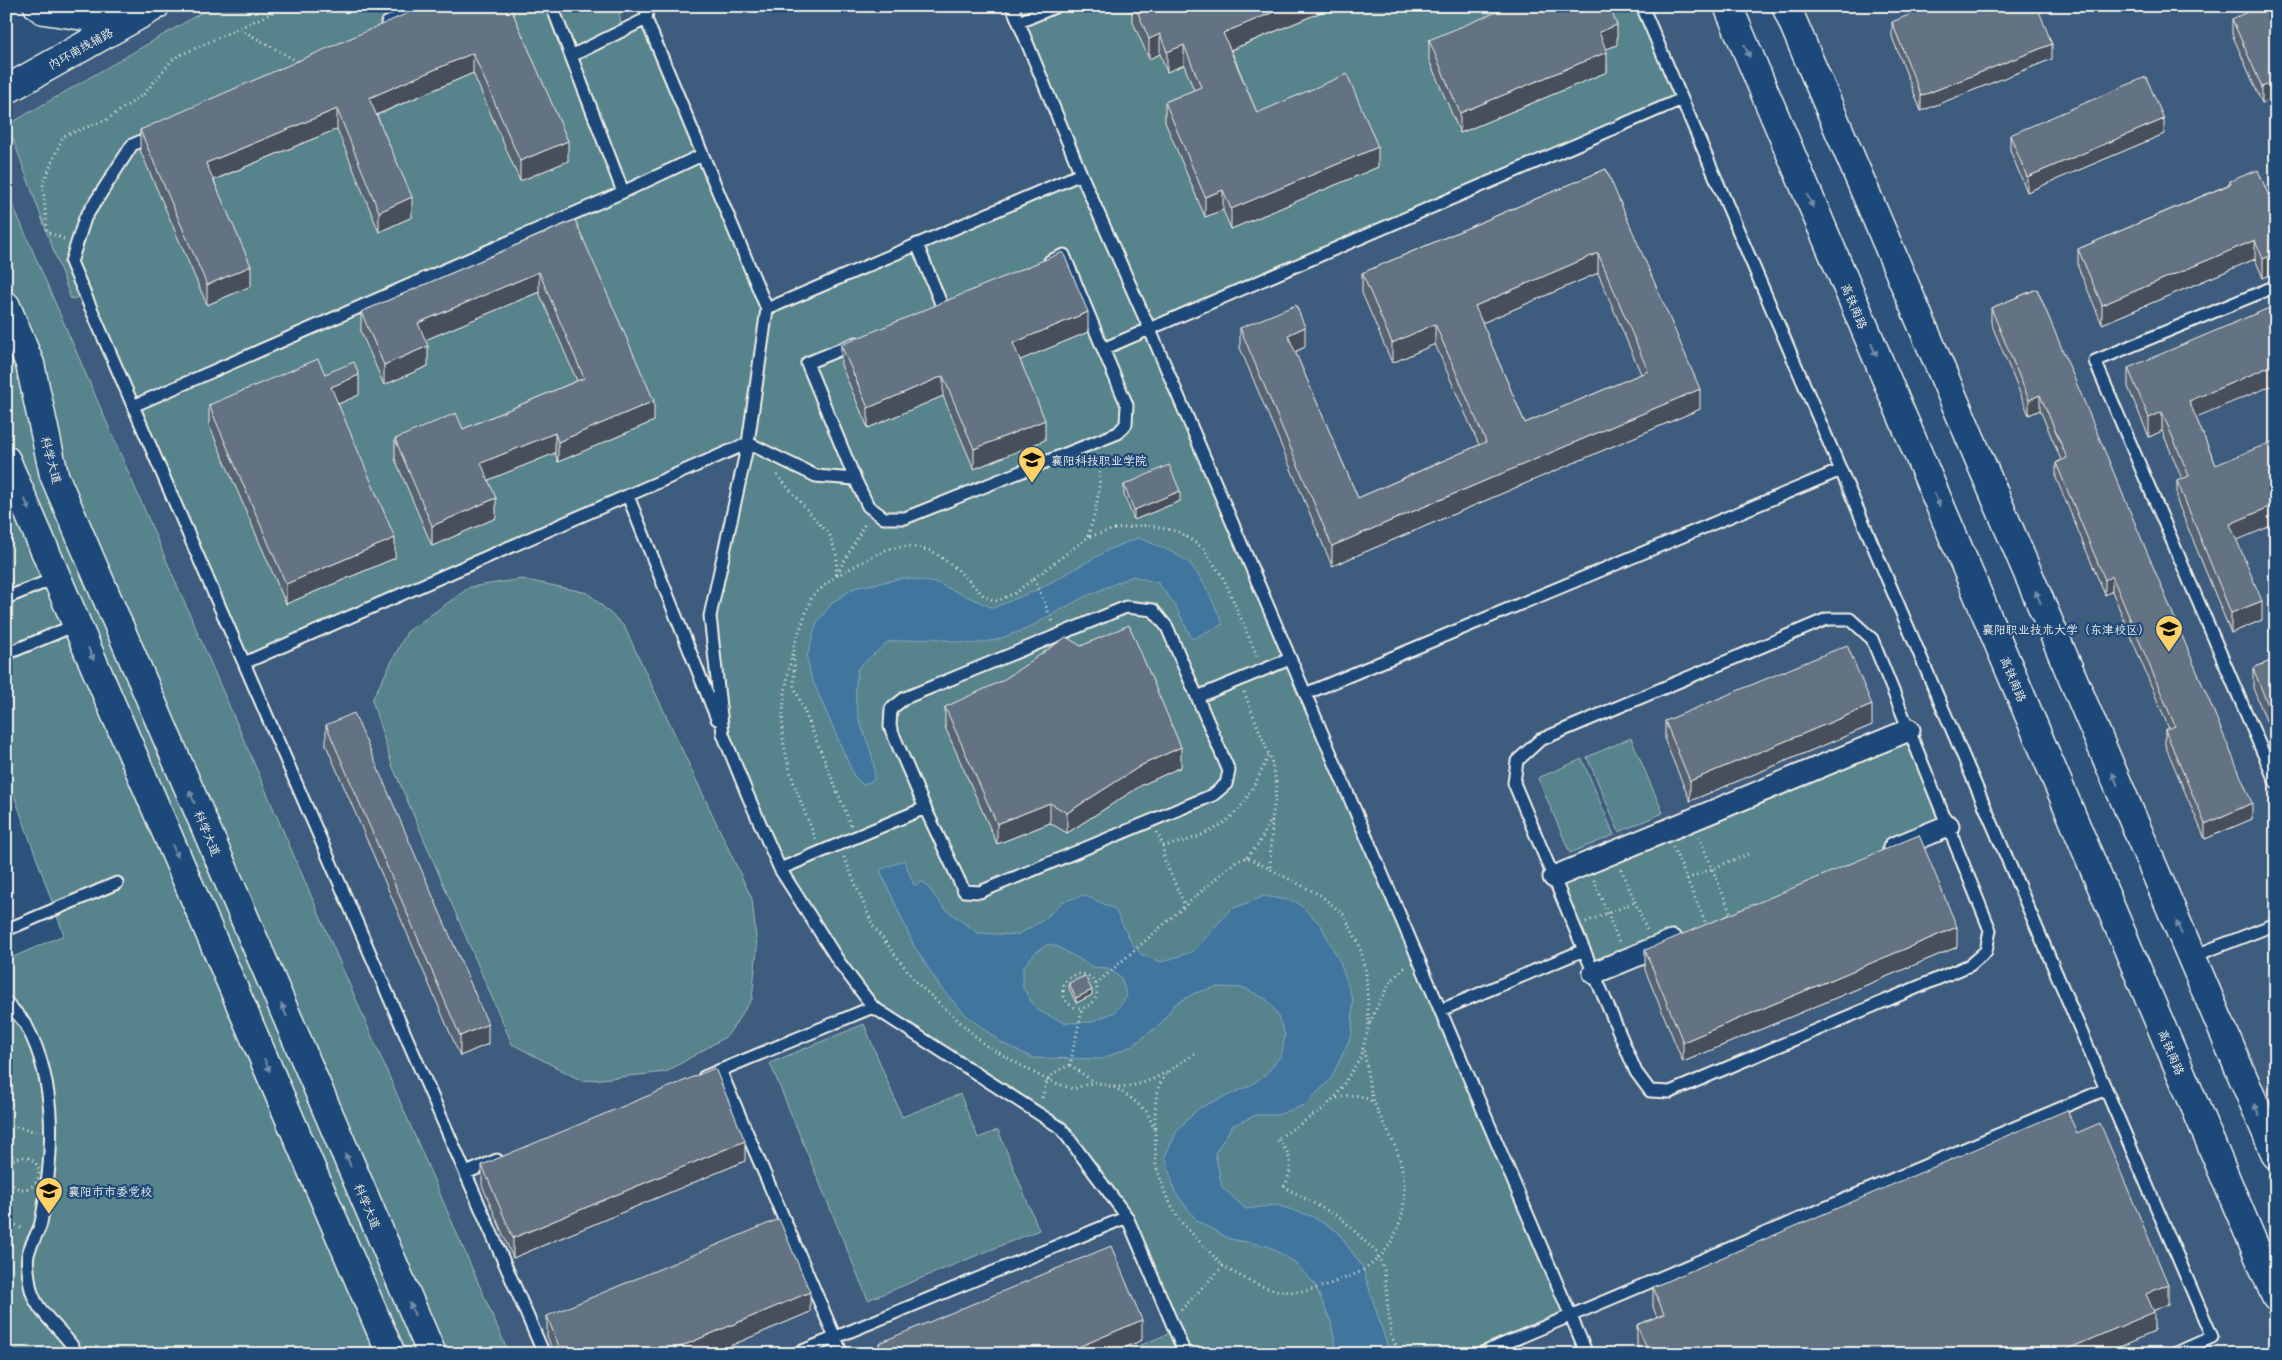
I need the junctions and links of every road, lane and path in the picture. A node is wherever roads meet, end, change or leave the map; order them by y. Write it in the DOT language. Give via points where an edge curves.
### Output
graph roads {
  1 [pos="38,6"];
  2 [pos="126,6"];
  3 [pos="155,6"];
  4 [pos="287,6"];
  5 [pos="422,6"];
  6 [pos="552,6"];
  7 [pos="648,6"];
  8 [pos="1012,6"];
  9 [pos="1057,6"];
  10 [pos="1642,6"];
  11 [pos="1728,6"];
  12 [pos="1786,6"];
  13 [pos="646,20"];
  14 [pos="1019,22"];
  15 [pos="379,27"];
  16 [pos="240,29"];
  17 [pos="571,56"];
  18 [pos="302,64"];
  19 [pos="6,90"];
  20 [pos="1682,99"];
  21 [pos="158,133"];
  22 [pos="702,155"];
  23 [pos="1080,174"];
  24 [pos="624,192"];
  25 [pos="918,244"];
  26 [pos="76,245"];
  27 [pos="1038,266"];
  28 [pos="2276,286"];
  29 [pos="6,306"];
  30 [pos="942,306"];
  31 [pos="767,309"];
  32 [pos="1150,330"];
  33 [pos="870,336"];
  34 [pos="1102,350"];
  35 [pos="133,406"];
  36 [pos="1097,441"];
  37 [pos="748,443"];
  38 [pos="6,460"];
  39 [pos="1841,470"];
  40 [pos="774,471"];
  41 [pos="855,479"];
  42 [pos="628,496"];
  43 [pos="873,510"];
  44 [pos="1088,537"];
  45 [pos="58,576"];
  46 [pos="836,576"];
  47 [pos="1034,579"];
  48 [pos="6,598"];
  49 [pos="1051,619"];
  50 [pos="78,624"];
  51 [pos="794,646"];
  52 [pos="6,654"];
  53 [pos="1290,659"];
  54 [pos="244,663"];
  55 [pos="1263,670"];
  56 [pos="1239,679"];
  57 [pos="1305,694"];
  58 [pos="1197,697"];
  59 [pos="1909,730"];
  60 [pos="723,734"];
  61 [pos="1269,756"];
  62 [pos="2276,783"];
  63 [pos="925,808"];
  64 [pos="1272,819"];
  65 [pos="1692,820"];
  66 [pos="1152,821"];
  67 [pos="1948,826"];
  68 [pos="1666,830"];
  69 [pos="856,837"];
  70 [pos="839,844"];
  71 [pos="1163,846"];
  72 [pos="821,852"];
  73 [pos="1613,852"];
  74 [pos="1748,854"];
  75 [pos="1247,857"];
  76 [pos="1872,857"];
  77 [pos="1587,864"];
  78 [pos="1270,868"];
  79 [pos="780,869"];
  80 [pos="1712,869"];
  81 [pos="1554,877"];
  82 [pos="1687,879"];
  83 [pos="117,883"];
  84 [pos="1635,902"];
  85 [pos="1184,906"];
  86 [pos="1608,913"];
  87 [pos="1732,916"];
  88 [pos="2276,924"];
  89 [pos="1707,926"];
  90 [pos="1574,927"];
  91 [pos="6,930"];
  92 [pos="1654,948"];
  93 [pos="1584,950"];
  94 [pos="2192,957"];
  95 [pos="1418,958"];
  96 [pos="1627,960"];
  97 [pos="1594,974"];
  98 [pos="1096,984"];
  99 [pos="6,1002"];
  100 [pos="873,1007"];
  101 [pos="1082,1009"];
  102 [pos="1441,1010"];
  103 [pos="1369,1026"];
  104 [pos="1363,1046"];
  105 [pos="1195,1054"];
  106 [pos="1070,1064"];
  107 [pos="1174,1065"];
  108 [pos="720,1070"];
  109 [pos="1047,1080"];
  110 [pos="693,1081"];
  111 [pos="1094,1082"];
  112 [pos="1114,1087"];
  113 [pos="2106,1089"];
  114 [pos="1331,1100"];
  115 [pos="1374,1103"];
  116 [pos="1038,1113"];
  117 [pos="6,1129"];
  118 [pos="1155,1131"];
  119 [pos="50,1136"];
  120 [pos="6,1142"];
  121 [pos="511,1154"];
  122 [pos="2276,1155"];
  123 [pos="14,1159"];
  124 [pos="466,1173"];
  125 [pos="1127,1217"];
  126 [pos="1379,1258"];
  127 [pos="1223,1266"];
  128 [pos="2276,1297"];
  129 [pos="1571,1316"];
  130 [pos="1172,1321"];
  131 [pos="835,1337"];
  132 [pos="77,1354"];
  133 [pos="391,1354"];
  134 [pos="432,1354"];
  135 [pos="544,1354"];
  136 [pos="795,1354"];
  137 [pos="842,1354"];
  138 [pos="1185,1354"];
  139 [pos="1400,1354"];
  140 [pos="1480,1354"];
  141 [pos="1587,1354"];
  142 [pos="2174,1354"];
  1 -- 2 [label="main road" via="44,10 97,18"];
  3 -- 19 [label="main road, 内环南线辅路"];
  4 -- 16 [label="path"];
  5 -- 15 [label="lane"];
  6 -- 17 [label="lane"];
  7 -- 13 [label="lane"];
  8 -- 14 [label="lane"];
  9 -- 14 [label="lane"];
  10 -- 20 [label="lane"];
  11 -- 128 [label="main road, 高铁南路, one-way"];
  94 -- 12 [label="main road, one-way"];
  13 -- 17 [label="lane"];
  13 -- 22 [label="lane"];
  14 -- 23 [label="lane"];
  16 -- 18 [label="path"];
  16 -- 26 [label="path" via="174,58 144,94 106,120 63,136 43,184 47,232"];
  17 -- 24 [label="lane"];
  20 -- 32 [label="lane"];
  20 -- 39 [label="lane"];
  21 -- 26 [label="lane" via="132,146 85,218"];
  22 -- 24 [label="lane"];
  22 -- 31 [label="lane"];
  23 -- 25 [label="lane"];
  23 -- 32 [label="lane"];
  24 -- 35 [label="lane"];
  25 -- 30 [label="lane"];
  25 -- 31 [label="lane"];
  26 -- 35 [label="lane" via="71,262"];
  27 -- 34 [label="lane" via="1064,255"];
  28 -- 62 [label="lane" via="2095,361"];
  134 -- 29 [label="main road, 科学大道, one-way" via="54,475 30,364"];
  31 -- 37 [label="lane"];
  32 -- 34 [label="lane"];
  32 -- 53 [label="lane"];
  33 -- 41 [label="lane" via="807,363"];
  34 -- 36 [label="lane" via="1127,405 1126,424 1118,433"];
  35 -- 54 [label="lane"];
  36 -- 43 [label="lane" via="905,518 884,518"];
  36 -- 44 [label="path" via="1100,468 1098,507"];
  37 -- 41 [label="lane" via="816,476"];
  37 -- 42 [label="lane"];
  37 -- 60 [label="lane" via="710,616"];
  38 -- 45 [label="main road, one-way"];
  39 -- 57 [label="lane"];
  39 -- 113 [label="lane"];
  40 -- 46 [label="path" via="830,536 837,557"];
  41 -- 43 [label="lane"];
  42 -- 54 [label="lane"];
  42 -- 60 [label="lane"];
  43 -- 46 [label="path"];
  44 -- 47 [label="path"];
  44 -- 55 [label="path" via="1115,529 1148,525 1179,532 1203,548 1224,579"];
  45 -- 48 [label="lane"];
  45 -- 50 [label="main road"];
  46 -- 47 [label="path" via="887,549 909,546 932,551 957,569 985,597 997,601"];
  46 -- 51 [label="path" via="812,596"];
  47 -- 49 [label="path"];
  50 -- 52 [label="lane"];
  50 -- 133 [label="main road, one-way"];
  51 -- 69 [label="path" via="794,686"];
  51 -- 72 [label="path" via="784,694 783,743"];
  53 -- 55 [label="lane"];
  53 -- 57 [label="lane"];
  54 -- 124 [label="lane"];
  55 -- 56 [label="lane"];
  56 -- 58 [label="lane"];
  56 -- 61 [label="path"];
  57 -- 95 [label="lane"];
  58 -- 63 [label="lane" via="1168,627 1153,610 1126,607 905,698 891,708 890,727"];
  58 -- 66 [label="lane" via="1229,771 1226,784 1213,795"];
  59 -- 65 [label="street"];
  59 -- 67 [label="lane"];
  59 -- 81 [label="lane" via="1872,639 1850,619 1826,619 1540,740 1517,761 1514,783"];
  60 -- 79 [label="lane"];
  61 -- 64 [label="path" via="1277,786"];
  61 -- 71 [label="path" via="1239,809 1209,832 1179,844"];
  63 -- 66 [label="lane" via="964,891 980,892"];
  63 -- 69 [label="lane"];
  64 -- 75 [label="path" via="1258,845"];
  64 -- 78 [label="path"];
  65 -- 68 [label="street"];
  65 -- 80 [label="path"];
  66 -- 71 [label="path"];
  67 -- 76 [label="street"];
  67 -- 97 [label="lane" via="1990,930 1986,951 1970,965 1670,1092 1650,1091 1636,1072"];
  68 -- 73 [label="street"];
  68 -- 82 [label="path"];
  69 -- 70 [label="lane"];
  70 -- 72 [label="lane"];
  70 -- 109 [label="path" via="873,926 917,983 985,1045"];
  71 -- 85 [label="path" via="1164,859"];
  72 -- 79 [label="lane"];
  73 -- 77 [label="street"];
  73 -- 84 [label="path"];
  74 -- 80 [label="path"];
  75 -- 78 [label="path"];
  75 -- 85 [label="path" via="1236,861"];
  77 -- 81 [label="street"];
  77 -- 86 [label="path"];
  78 -- 103 [label="path" via="1320,895 1343,914 1359,944 1366,972"];
  79 -- 100 [label="lane"];
  80 -- 82 [label="path"];
  80 -- 87 [label="path"];
  81 -- 90 [label="lane"];
  82 -- 89 [label="path"];
  83 -- 91 [label="lane"];
  84 -- 86 [label="path"];
  84 -- 92 [label="path"];
  85 -- 98 [label="path"];
  86 -- 90 [label="path"];
  86 -- 96 [label="path"];
  88 -- 94 [label="lane"];
  89 -- 92 [label="street"];
  90 -- 93 [label="lane"];
  92 -- 96 [label="street"];
  93 -- 97 [label="lane"];
  93 -- 102 [label="lane"];
  122 -- 94 [label="main road, one-way"];
  95 -- 102 [label="lane"];
  95 -- 103 [label="path" via="1397,973 1381,997"];
  96 -- 97 [label="street"];
  98 -- 101 [label="path" via="1095,1000"];
  98 -- 101 [label="path" via="1082,974 1066,980 1062,992 1066,1002"];
  99 -- 119 [label="lane" via="25,1024 39,1054 50,1104"];
  100 -- 108 [label="lane"];
  100 -- 116 [label="lane"];
  101 -- 106 [label="path"];
  102 -- 129 [label="lane"];
  103 -- 104 [label="path"];
  104 -- 114 [label="path" via="1360,1058"];
  104 -- 115 [label="path"];
  105 -- 107 [label="path"];
  106 -- 109 [label="path"];
  106 -- 111 [label="path"];
  107 -- 112 [label="path" via="1156,1079 1130,1087"];
  107 -- 118 [label="path" via="1162,1078 1155,1103"];
  108 -- 110 [label="lane"];
  108 -- 131 [label="lane"];
  109 -- 111 [label="path" via="1073,1089"];
  109 -- 116 [label="path"];
  111 -- 112 [label="path"];
  112 -- 118 [label="path" via="1147,1112"];
  113 -- 129 [label="lane"];
  113 -- 142 [label="lane" via="2212,1337"];
  114 -- 115 [label="path" via="1350,1094 1364,1096"];
  114 -- 126 [label="path" via="1323,1109 1277,1139 1290,1156 1289,1178 1284,1187 1342,1218"];
  115 -- 126 [label="path" via="1398,1153 1406,1184 1403,1217 1392,1241"];
  116 -- 125 [label="lane" via="1061,1128"];
  117 -- 119 [label="path" via="18,1127"];
  118 -- 127 [label="path" via="1156,1165 1166,1196 1180,1221"];
  119 -- 132 [label="lane" via="51,1163 40,1226 28,1255 31,1288 43,1314"];
  120 -- 123 [label="path"];
  121 -- 124 [label="lane"];
  123 -- 123 [label="path" via="7,1167 9,1182 18,1188 28,1188 39,1176 37,1165 30,1158"];
  124 -- 135 [label="lane"];
  125 -- 130 [label="lane"];
  125 -- 131 [label="lane"];
  126 -- 127 [label="path" via="1363,1270 1317,1290 1301,1292 1277,1291 1249,1282"];
  126 -- 139 [label="path" via="1384,1269 1391,1335"];
  127 -- 130 [label="path"];
  129 -- 140 [label="lane"];
  129 -- 141 [label="lane"];
  130 -- 138 [label="lane"];
  131 -- 136 [label="lane"];
  131 -- 137 [label="lane"];
}
